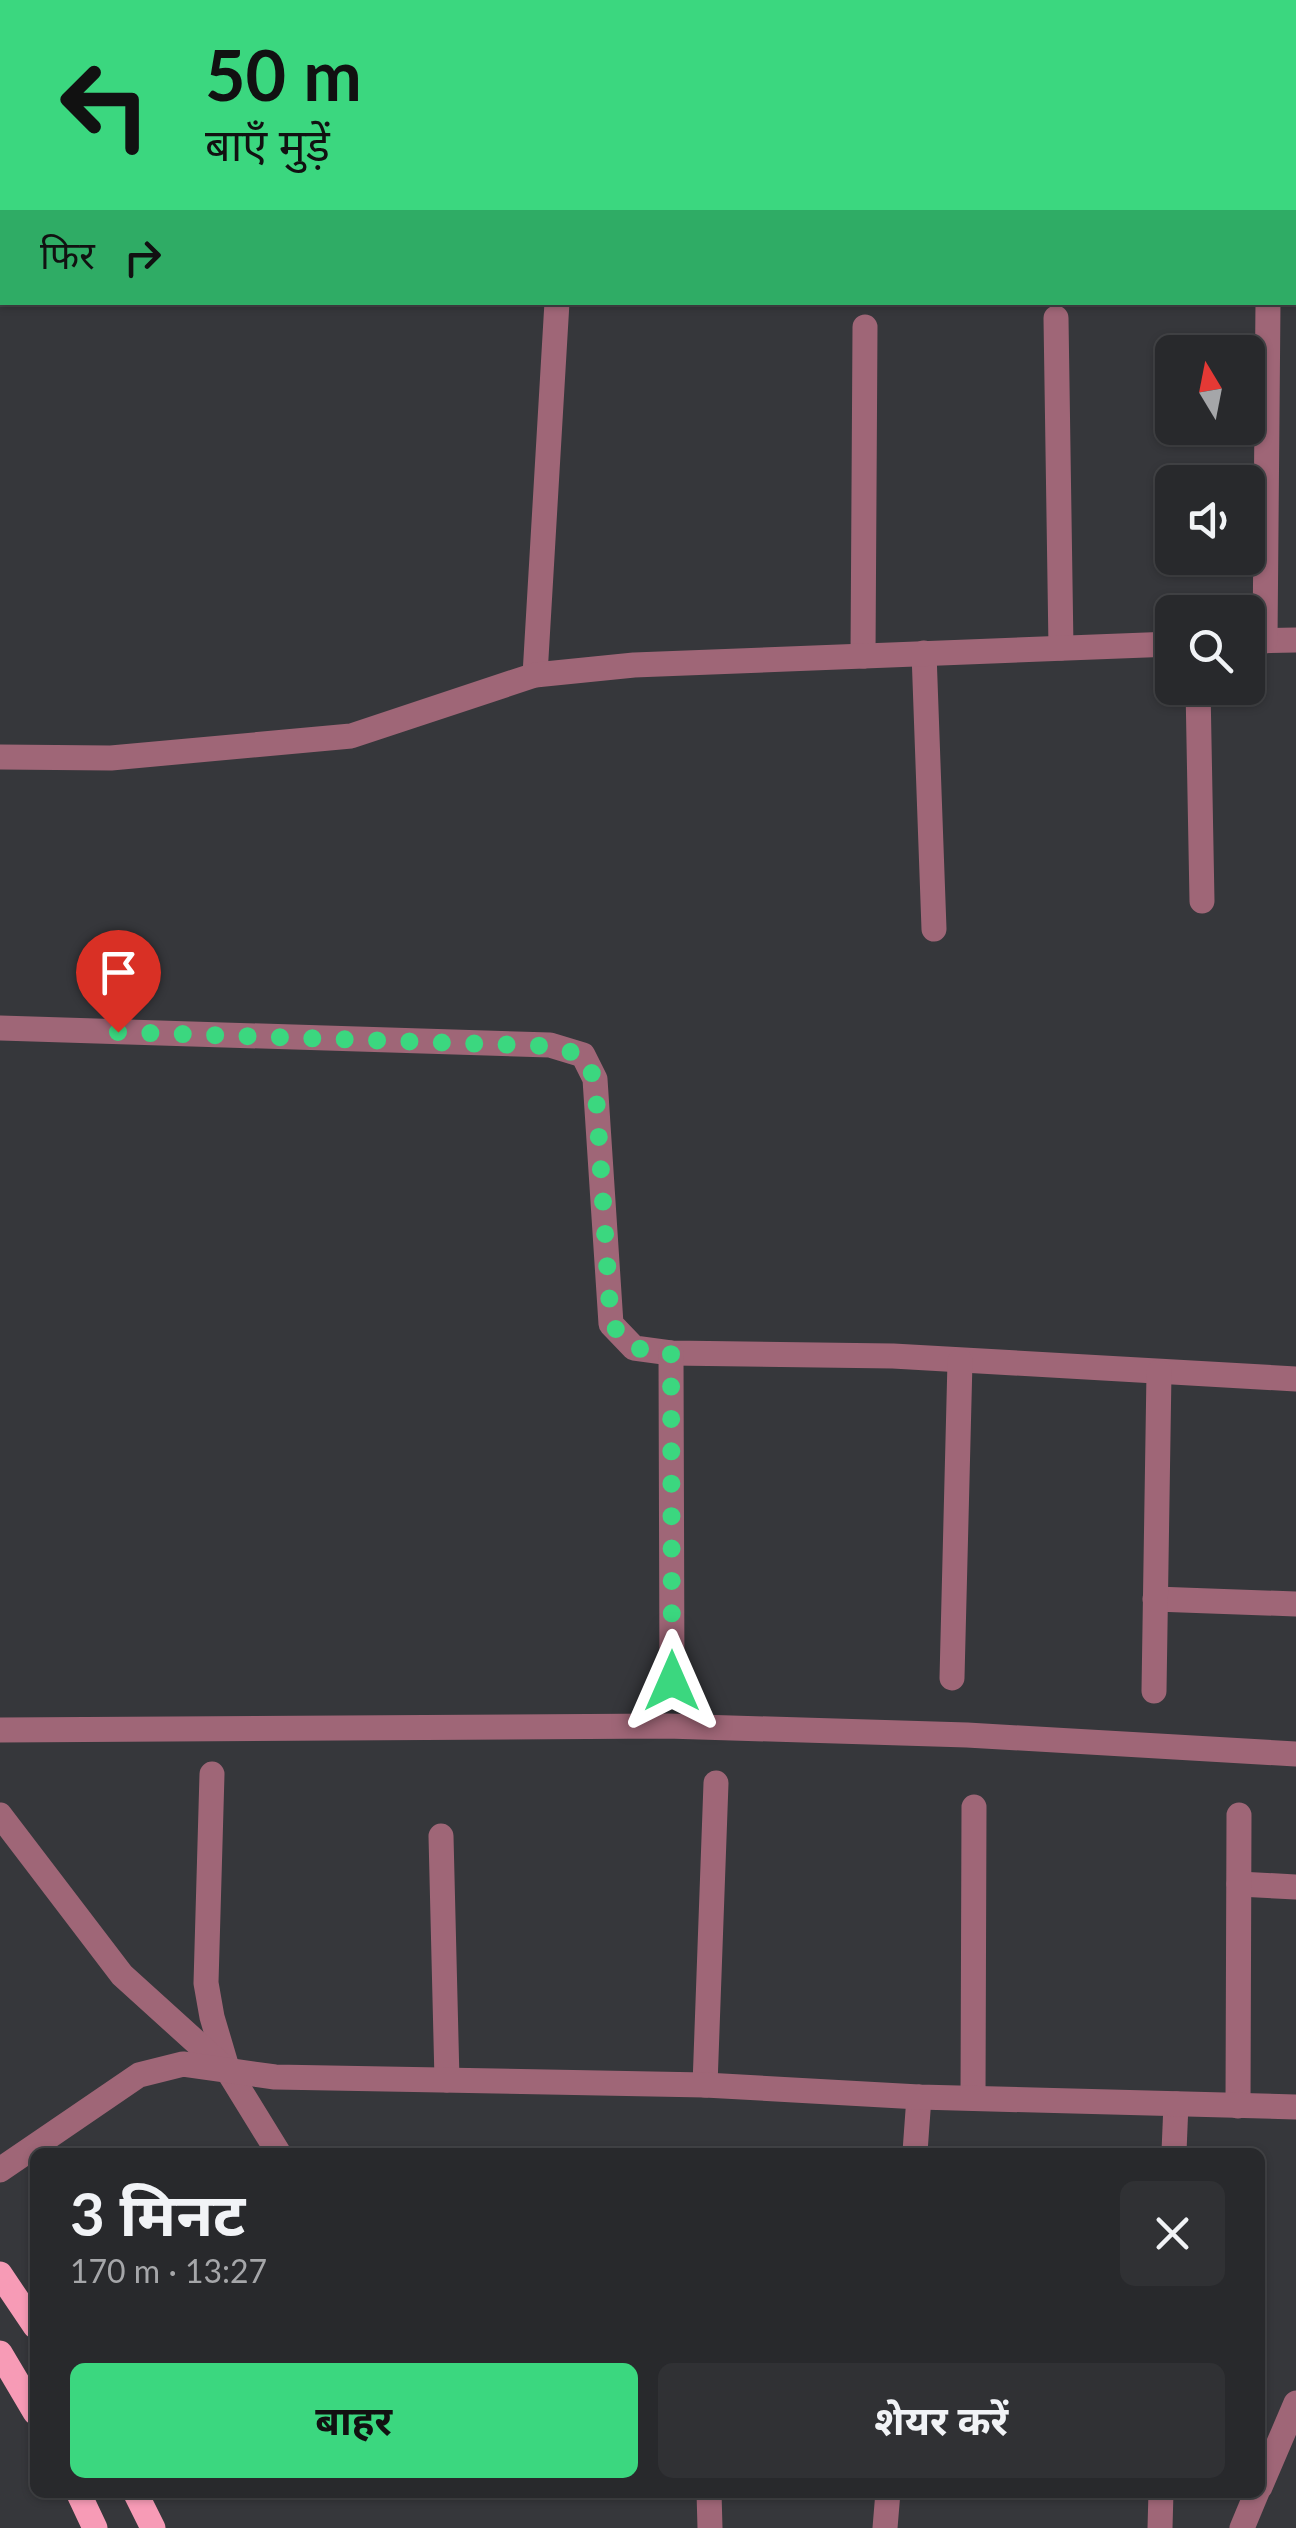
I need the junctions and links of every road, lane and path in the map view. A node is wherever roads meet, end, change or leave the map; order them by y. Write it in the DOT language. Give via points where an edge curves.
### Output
graph roads {
  1 [pos="557,305"];
  2 [pos="1268,305"];
  3 [pos="1056,318"];
  4 [pos="865,327"];
  5 [pos="1258,595"];
  6 [pos="1296,640"];
  7 [pos="1265,641"];
  8 [pos="1155,645"];
  9 [pos="1061,648"];
  10 [pos="924,653"];
  11 [pos="863,656"];
  12 [pos="535,675"];
  13 [pos="1198,705"];
  14 [pos="0,758"];
  15 [pos="1202,901"];
  16 [pos="934,929"];
  17 [pos="0,1028"];
  18 [pos="671,1353"];
  19 [pos="960,1360"];
  20 [pos="1159,1372"];
  21 [pos="1296,1378"];
  22 [pos="1155,1599"];
  23 [pos="1296,1604"];
  24 [pos="952,1678"];
  25 [pos="672,1681"];
  26 [pos="1154,1691"];
  27 [pos="0,1730"];
  28 [pos="1296,1754"];
  29 [pos="212,1774"];
  30 [pos="716,1782"];
  31 [pos="974,1807"];
  32 [pos="0,1815"];
  33 [pos="1239,1815"];
  34 [pos="441,1836"];
  35 [pos="1239,1884"];
  36 [pos="1296,1888"];
  37 [pos="228,2071"];
  38 [pos="447,2080"];
  39 [pos="705,2084"];
  40 [pos="919,2097"];
  41 [pos="973,2098"];
  42 [pos="1176,2104"];
  43 [pos="1238,2106"];
  44 [pos="1296,2108"];
  45 [pos="32,2148"];
  46 [pos="276,2148"];
  47 [pos="915,2148"];
  48 [pos="1174,2148"];
  49 [pos="30,2149"];
  50 [pos="0,2170"];
  51 [pos="0,2274"];
  52 [pos="30,2319"];
  53 [pos="0,2353"];
  54 [pos="1296,2403"];
  55 [pos="30,2404"];
  56 [pos="1265,2476"];
  57 [pos="81,2498"];
  58 [pos="138,2498"];
  59 [pos="709,2498"];
  60 [pos="888,2498"];
  61 [pos="1161,2498"];
  62 [pos="1255,2498"];
  63 [pos="95,2528"];
  64 [pos="153,2528"];
  65 [pos="710,2528"];
  66 [pos="885,2528"];
  67 [pos="1160,2528"];
  68 [pos="1242,2528"];
  1 -- 12 [label="street"];
  2 -- 5 [label="street"];
  3 -- 9 [label="street"];
  4 -- 11 [label="street"];
  6 -- 7 [label="street"];
  8 -- 9 [label="street"];
  9 -- 10 [label="street"];
  10 -- 11 [label="street"];
  10 -- 16 [label="street"];
  11 -- 12 [label="street" via="634,664"];
  12 -- 14 [label="street" via="351,736 111,758"];
  13 -- 15 [label="street"];
  17 -- 18 [label="street" via="550,1046 582,1055 595,1079 611,1324 634,1348"];
  18 -- 19 [label="street"];
  18 -- 25 [label="street"];
  19 -- 20 [label="street"];
  19 -- 24 [label="street"];
  20 -- 21 [label="street"];
  20 -- 22 [label="street"];
  22 -- 23 [label="street"];
  22 -- 26 [label="street"];
  27 -- 28 [label="street" via="686,1726"];
  29 -- 37 [label="street" via="206,1983"];
  30 -- 39 [label="street"];
  31 -- 41 [label="street"];
  32 -- 37 [label="street" via="122,1975"];
  33 -- 35 [label="street"];
  34 -- 38 [label="street"];
  35 -- 36 [label="street"];
  35 -- 43 [label="street"];
  37 -- 38 [label="street"];
  37 -- 45 [label="street" via="184,2064 139,2075"];
  37 -- 46 [label="street"];
  38 -- 39 [label="street"];
  39 -- 40 [label="street"];
  40 -- 41 [label="street"];
  40 -- 47 [label="street"];
  41 -- 42 [label="street"];
  42 -- 43 [label="street"];
  42 -- 48 [label="street"];
  43 -- 44 [label="street"];
  49 -- 50 [label="street"];
  51 -- 52 [label="main road"];
  53 -- 55 [label="main road"];
  54 -- 56 [label="street"];
  57 -- 63 [label="main road"];
  58 -- 64 [label="main road"];
  59 -- 65 [label="street"];
  60 -- 66 [label="street"];
  61 -- 67 [label="street"];
  62 -- 68 [label="street"];
}
